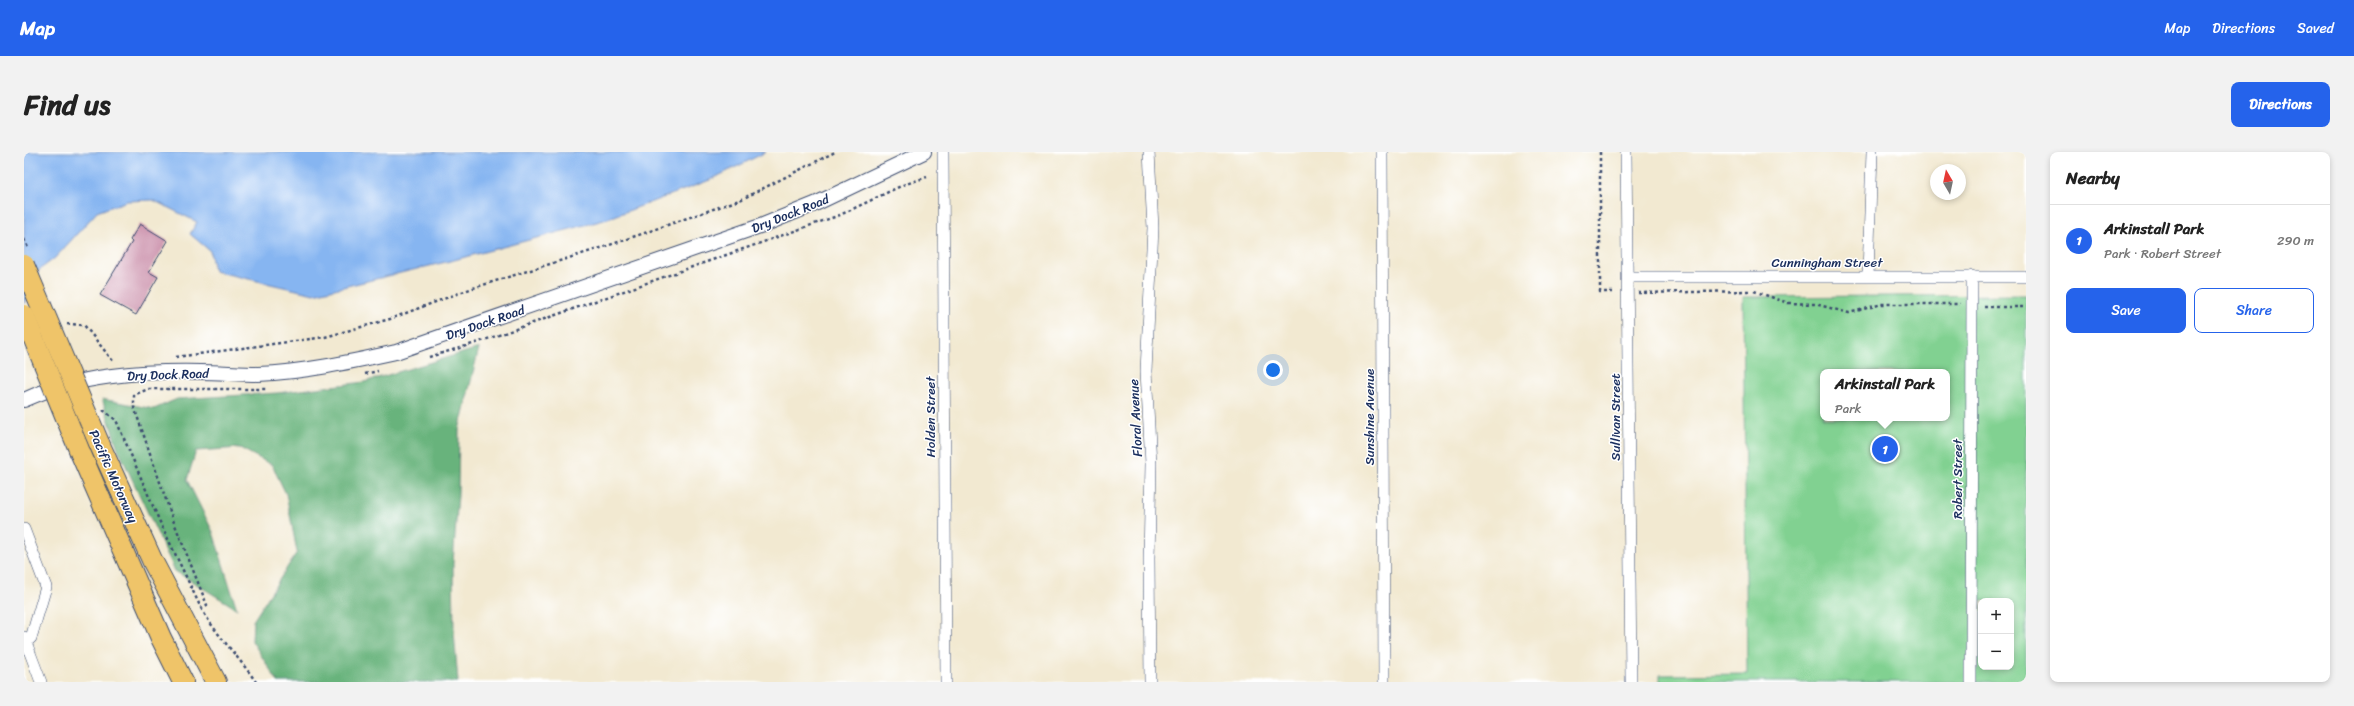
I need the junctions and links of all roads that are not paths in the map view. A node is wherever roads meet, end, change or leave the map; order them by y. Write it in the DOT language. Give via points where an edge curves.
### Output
graph roads {
  1 [pos="924,152"];
  2 [pos="942,152"];
  3 [pos="1149,152"];
  4 [pos="1382,152"];
  5 [pos="1626,152"];
  6 [pos="1872,152"];
  7 [pos="24,265"];
  8 [pos="1868,275"];
  9 [pos="1972,276"];
  10 [pos="1628,277"];
  11 [pos="2026,277"];
  12 [pos="24,315"];
  13 [pos="24,400"];
  14 [pos="24,529"];
  15 [pos="25,640"];
  16 [pos="41,682"];
  17 [pos="183,682"];
  18 [pos="216,682"];
  19 [pos="946,682"];
  20 [pos="1150,682"];
  21 [pos="1384,682"];
  22 [pos="1631,682"];
  23 [pos="1971,682"];
  1 -- 13 [label="street, Dry Dock Road" via="815,204 763,225 396,352 349,363 257,374 159,372 121,375 68,384"];
  2 -- 19 [label="street, Holden Street"];
  3 -- 20 [label="street, Floral Avenue" via="1153,228 1146,372 1151,464"];
  4 -- 21 [label="street, Sunshine Avenue"];
  5 -- 10 [label="street, Sullivan Street"];
  6 -- 8 [label="street"];
  7 -- 18 [label="highway, Pacific Motorway, bridge" via="99,443 153,562"];
  8 -- 9 [label="street, Cunningham Street"];
  8 -- 10 [label="street, Cunningham Street"];
  9 -- 11 [label="street, Cunningham Street"];
  9 -- 23 [label="street, Robert Street"];
  10 -- 22 [label="street, Sullivan Street"];
  12 -- 17 [label="highway, Pacific Motorway, bridge" via="80,452 161,638"];
  14 -- 15 [label="street" via="46,587 31,638"];
  15 -- 16 [label="street"];
}
